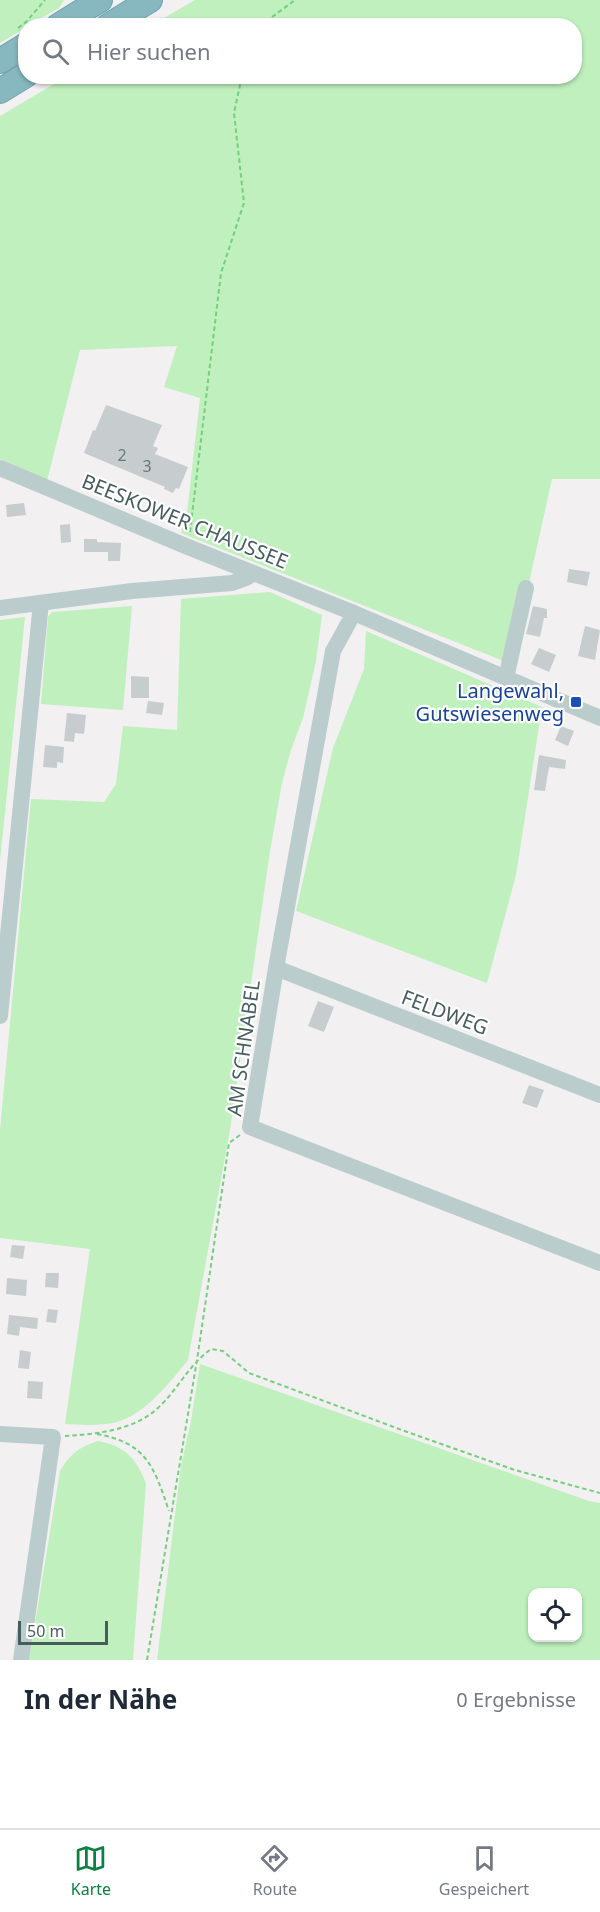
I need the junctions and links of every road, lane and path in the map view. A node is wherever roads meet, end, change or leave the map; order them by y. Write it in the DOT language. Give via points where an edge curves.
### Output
graph roads {
  1 [pos="45,0"];
  2 [pos="100,0"];
  3 [pos="150,0"];
  4 [pos="295,0"];
  5 [pos="29,18"];
  6 [pos="71,18"];
  7 [pos="121,18"];
  8 [pos="271,18"];
  9 [pos="18,41"];
  10 [pos="0,61"];
  11 [pos="18,80"];
  12 [pos="240,84"];
  13 [pos="0,91"];
  14 [pos="0,468"];
  15 [pos="188,547"];
  16 [pos="254,573"];
  17 [pos="526,588"];
  18 [pos="41,603"];
  19 [pos="0,608"];
  20 [pos="354,613"];
  21 [pos="506,678"];
  22 [pos="600,718"];
  23 [pos="276,968"];
  24 [pos="0,1016"];
  25 [pos="600,1095"];
  26 [pos="250,1127"];
  27 [pos="600,1263"];
  28 [pos="196,1360"];
  29 [pos="0,1434"];
  30 [pos="94,1434"];
  31 [pos="53,1437"];
  32 [pos="600,1493"];
  33 [pos="170,1513"];
  34 [pos="21,1660"];
  35 [pos="147,1660"];
  1 -- 5 [label="path"];
  2 -- 6 [label="highway"];
  3 -- 7 [label="highway"];
  4 -- 8 [label="path"];
  9 -- 10 [label="highway"];
  11 -- 13 [label="highway"];
  12 -- 15 [label="path" via="234,113 244,203 221,273"];
  14 -- 15 [label="street, BEESKOWER CHAUSSEE"];
  15 -- 16 [label="street, BEESKOWER CHAUSSEE"];
  16 -- 18 [label="street" via="232,583"];
  16 -- 20 [label="street, BEESKOWER CHAUSSEE"];
  17 -- 21 [label="street"];
  18 -- 19 [label="street"];
  18 -- 24 [label="street"];
  20 -- 21 [label="street, BEESKOWER CHAUSSEE"];
  20 -- 23 [label="street, AM SCHNABEL" via="333,651"];
  21 -- 22 [label="street, BEESKOWER CHAUSSEE"];
  23 -- 25 [label="street, FELDWEG"];
  23 -- 26 [label="street, AM SCHNABEL"];
  26 -- 27 [label="street, AM SCHNABEL"];
  26 -- 28 [label="path" via="229,1143"];
  28 -- 30 [label="path" via="160,1406 131,1425"];
  28 -- 32 [label="path" via="211,1349 224,1351 249,1373 515,1470"];
  28 -- 33 [label="path"];
  29 -- 31 [label="street"];
  30 -- 31 [label="path"];
  30 -- 33 [label="path" via="111,1437 141,1453 158,1480"];
  31 -- 34 [label="street"];
  33 -- 35 [label="path"];
}
